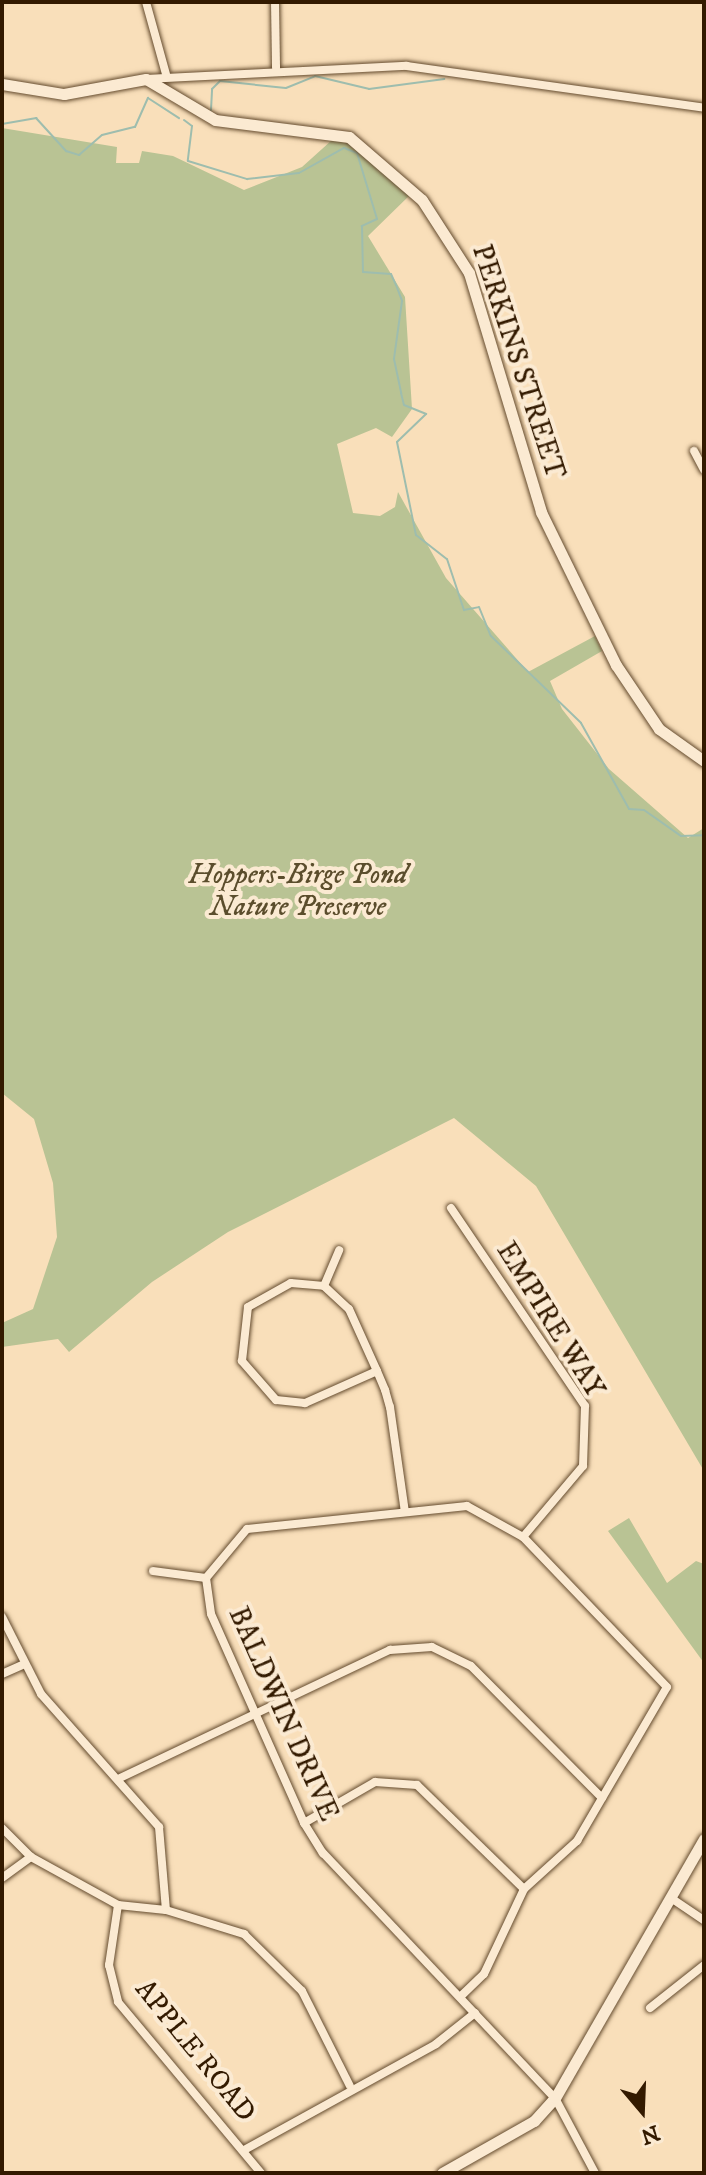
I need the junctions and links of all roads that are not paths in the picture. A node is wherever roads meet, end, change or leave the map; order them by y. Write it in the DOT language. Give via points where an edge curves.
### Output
graph roads {
  1 [pos="146,2"];
  2 [pos="275,2"];
  3 [pos="276,68"];
  4 [pos="166,74"];
  5 [pos="146,79"];
  6 [pos="2,84"];
  7 [pos="704,108"];
  8 [pos="694,451"];
  9 [pos="704,470"];
  10 [pos="704,761"];
  11 [pos="451,1208"];
  12 [pos="339,1250"];
  13 [pos="324,1286"];
  14 [pos="377,1371"];
  15 [pos="405,1512"];
  16 [pos="523,1537"];
  17 [pos="153,1571"];
  18 [pos="206,1578"];
  19 [pos="2,1617"];
  20 [pos="24,1664"];
  21 [pos="2,1674"];
  22 [pos="253,1712"];
  23 [pos="120,1778"];
  24 [pos="602,1798"];
  25 [pos="304,1823"];
  26 [pos="2,1828"];
  27 [pos="704,1839"];
  28 [pos="31,1857"];
  29 [pos="2,1878"];
  30 [pos="524,1889"];
  31 [pos="671,1898"];
  32 [pos="118,1905"];
  33 [pos="166,1910"];
  34 [pos="704,1920"];
  35 [pos="704,1965"];
  36 [pos="460,1997"];
  37 [pos="650,2008"];
  38 [pos="475,2013"];
  39 [pos="350,2086"];
  40 [pos="555,2098"];
  41 [pos="246,2149"];
  42 [pos="261,2173"];
  43 [pos="442,2173"];
  44 [pos="595,2173"];
  1 -- 4 [label="street"];
  2 -- 3 [label="street"];
  3 -- 4 [label="street"];
  3 -- 7 [label="street" via="407,66"];
  4 -- 5 [label="street"];
  5 -- 6 [label="street" via="64,94"];
  5 -- 10 [label="street, PERKINS STREET" via="215,120 349,137 431,211 469,273 541,512 616,665 659,729"];
  8 -- 9 [label="street"];
  11 -- 16 [label="street, EMPIRE WAY" via="585,1406 583,1466"];
  12 -- 13 [label="street"];
  13 -- 14 [label="street" via="349,1309"];
  13 -- 14 [label="street" via="291,1283 248,1307 239,1340 257,1385 276,1400 305,1403"];
  14 -- 15 [label="street" via="390,1407"];
  15 -- 16 [label="street, BALDWIN DRIVE" via="467,1506"];
  15 -- 18 [label="street, BALDWIN DRIVE" via="247,1529"];
  16 -- 24 [label="street, BALDWIN DRIVE" via="668,1692"];
  17 -- 18 [label="street"];
  18 -- 22 [label="street, BALDWIN DRIVE" via="211,1614"];
  19 -- 20 [label="street"];
  20 -- 21 [label="street"];
  20 -- 23 [label="street" via="63,1721"];
  22 -- 23 [label="street"];
  22 -- 24 [label="street" via="390,1650 432,1647 471,1666"];
  22 -- 25 [label="street, BALDWIN DRIVE"];
  23 -- 33 [label="street" via="159,1827"];
  24 -- 30 [label="street" via="577,1841"];
  25 -- 30 [label="street" via="375,1782 417,1785"];
  25 -- 36 [label="street, BALDWIN DRIVE" via="323,1853"];
  26 -- 28 [label="street"];
  27 -- 31 [label="street"];
  28 -- 29 [label="street"];
  28 -- 32 [label="street"];
  30 -- 36 [label="street" via="484,1974"];
  31 -- 34 [label="street"];
  31 -- 40 [label="street"];
  32 -- 33 [label="street"];
  32 -- 41 [label="street, APPLE ROAD" via="109,1965 118,2002"];
  33 -- 39 [label="street" via="244,1934 276,1959 302,1991"];
  35 -- 37 [label="street"];
  36 -- 38 [label="street, BALDWIN DRIVE"];
  38 -- 39 [label="street" via="436,2044"];
  38 -- 40 [label="street, BALDWIN DRIVE"];
  39 -- 41 [label="street"];
  40 -- 43 [label="street" via="534,2121"];
  40 -- 44 [label="street, BALDWIN DRIVE"];
  41 -- 42 [label="street, APPLE ROAD"];
}
